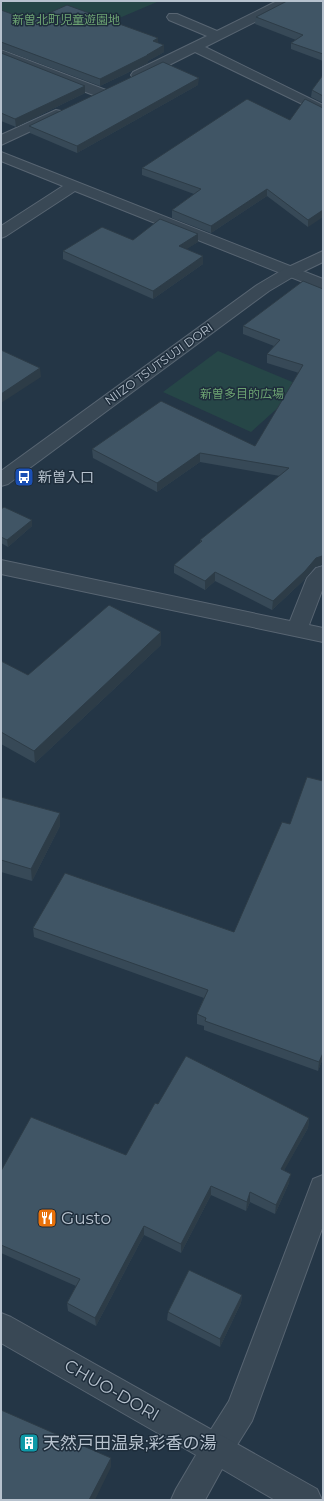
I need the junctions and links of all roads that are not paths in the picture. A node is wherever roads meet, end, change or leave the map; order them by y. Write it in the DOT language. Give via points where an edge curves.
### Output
graph roads {
  1 [pos="279,2"];
  2 [pos="173,17"];
  3 [pos="218,36"];
  4 [pos="196,47"];
  5 [pos="1,54"];
  6 [pos="128,80"];
  7 [pos="114,86"];
  8 [pos="101,93"];
  9 [pos="86,100"];
  10 [pos="65,110"];
  11 [pos="323,110"];
  12 [pos="1,141"];
  13 [pos="1,156"];
  14 [pos="74,185"];
  15 [pos="1,233"];
  16 [pos="323,256"];
  17 [pos="290,272"];
  18 [pos="323,285"];
  19 [pos="1,480"];
  20 [pos="1,567"];
  21 [pos="323,573"];
  22 [pos="297,630"];
  23 [pos="323,635"];
  24 [pos="323,1188"];
  25 [pos="1,1327"];
  26 [pos="216,1450"];
  27 [pos="187,1500"];
  28 [pos="306,1500"];
  1 -- 3 [label="street"];
  2 -- 3 [label="street"];
  3 -- 4 [label="street"];
  4 -- 6 [label="street"];
  4 -- 11 [label="street"];
  5 -- 8 [label="street"];
  7 -- 8 [label="street"];
  8 -- 9 [label="street"];
  10 -- 12 [label="street"];
  13 -- 14 [label="street"];
  14 -- 15 [label="street"];
  14 -- 17 [label="street"];
  16 -- 17 [label="street, NIIZO TSUTSUJI DORI"];
  17 -- 18 [label="street"];
  17 -- 19 [label="street, NIIZO TSUTSUJI DORI" via="263,288"];
  20 -- 22 [label="street"];
  21 -- 22 [label="street" via="317,578"];
  22 -- 23 [label="street"];
  24 -- 26 [label="street" via="241,1410"];
  25 -- 26 [label="street, CHUO-DORI"];
  26 -- 27 [label="street"];
  26 -- 28 [label="street, CHUO-DORI"];
}
